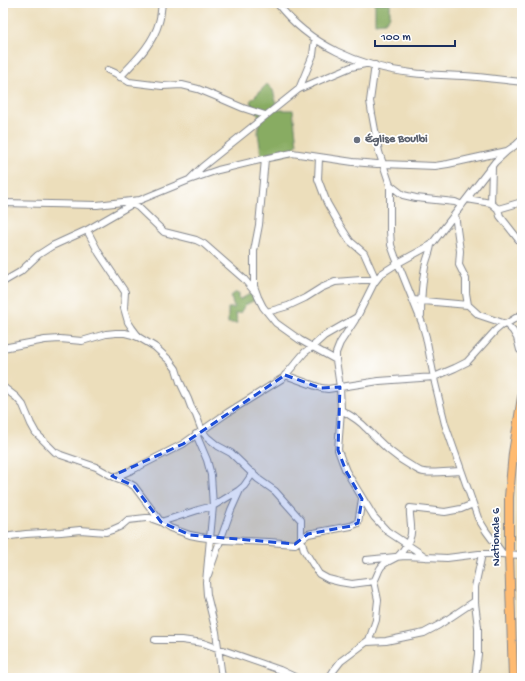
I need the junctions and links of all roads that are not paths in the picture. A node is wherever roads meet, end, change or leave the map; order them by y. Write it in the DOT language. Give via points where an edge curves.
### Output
graph roads {
  1 [pos="162,3"];
  2 [pos="277,3"];
  3 [pos="315,39"];
  4 [pos="372,65"];
  5 [pos="108,70"];
  6 [pos="120,77"];
  7 [pos="522,82"];
  8 [pos="299,89"];
  9 [pos="265,115"];
  10 [pos="522,139"];
  11 [pos="507,151"];
  12 [pos="319,158"];
  13 [pos="265,159"];
  14 [pos="383,164"];
  15 [pos="492,167"];
  16 [pos="189,180"];
  17 [pos="390,185"];
  18 [pos="467,199"];
  19 [pos="140,200"];
  20 [pos="122,202"];
  21 [pos="522,202"];
  22 [pos="3,203"];
  23 [pos="491,203"];
  24 [pos="132,204"];
  25 [pos="462,206"];
  26 [pos="498,209"];
  27 [pos="455,214"];
  28 [pos="87,230"];
  29 [pos="522,244"];
  30 [pos="431,245"];
  31 [pos="398,263"];
  32 [pos="376,280"];
  33 [pos="3,282"];
  34 [pos="256,293"];
  35 [pos="412,300"];
  36 [pos="421,301"];
  37 [pos="468,305"];
  38 [pos="267,312"];
  39 [pos="522,314"];
  40 [pos="357,317"];
  41 [pos="421,320"];
  42 [pos="506,324"];
  43 [pos="140,338"];
  44 [pos="312,347"];
  45 [pos="3,348"];
  46 [pos="522,350"];
  47 [pos="336,360"];
  48 [pos="285,375"];
  49 [pos="434,377"];
  50 [pos="3,387"];
  51 [pos="340,387"];
  52 [pos="522,397"];
  53 [pos="341,410"];
  54 [pos="202,430"];
  55 [pos="196,434"];
  56 [pos="461,471"];
  57 [pos="253,473"];
  58 [pos="112,476"];
  59 [pos="241,489"];
  60 [pos="362,499"];
  61 [pos="473,504"];
  62 [pos="213,506"];
  63 [pos="160,522"];
  64 [pos="3,537"];
  65 [pos="210,538"];
  66 [pos="302,539"];
  67 [pos="221,540"];
  68 [pos="407,544"];
  69 [pos="482,554"];
  70 [pos="506,554"];
  71 [pos="522,555"];
  72 [pos="398,557"];
  73 [pos="426,557"];
  74 [pos="366,560"];
  75 [pos="374,581"];
  76 [pos="206,582"];
  77 [pos="475,601"];
  78 [pos="154,640"];
  79 [pos="367,642"];
  80 [pos="219,648"];
  81 [pos="222,678"];
  82 [pos="296,678"];
  83 [pos="329,678"];
  84 [pos="475,678"];
  85 [pos="513,678"];
  1 -- 6 [label="street" via="160,21 155,34 146,49"];
  2 -- 3 [label="street" via="298,27"];
  3 -- 4 [label="street" via="336,51"];
  3 -- 8 [label="street" via="313,55"];
  4 -- 7 [label="street" via="412,73"];
  4 -- 8 [label="street" via="351,67"];
  4 -- 14 [label="street" via="370,101"];
  5 -- 6 [label="street"];
  6 -- 9 [label="street" via="129,82 162,86 182,85"];
  8 -- 9 [label="street"];
  9 -- 16 [label="street"];
  10 -- 11 [label="street"];
  11 -- 14 [label="street" via="435,166"];
  11 -- 15 [label="street"];
  12 -- 13 [label="street" via="292,153"];
  12 -- 14 [label="street"];
  12 -- 32 [label="street" via="318,179 327,203 350,241 364,253"];
  13 -- 16 [label="street"];
  13 -- 34 [label="street" via="254,251"];
  14 -- 17 [label="street"];
  15 -- 18 [label="street"];
  15 -- 23 [label="street"];
  16 -- 19 [label="street"];
  17 -- 25 [label="street" via="403,195 456,202"];
  17 -- 31 [label="street" via="391,245"];
  18 -- 23 [label="street"];
  18 -- 25 [label="street"];
  19 -- 20 [label="street"];
  19 -- 24 [label="street"];
  20 -- 22 [label="street" via="97,205"];
  20 -- 24 [label="street"];
  21 -- 26 [label="street"];
  23 -- 26 [label="street"];
  24 -- 28 [label="street"];
  24 -- 34 [label="street" via="164,232 204,244"];
  25 -- 27 [label="street"];
  26 -- 29 [label="street" via="500,216"];
  27 -- 30 [label="street"];
  27 -- 37 [label="street" via="460,251 459,266 466,279"];
  28 -- 33 [label="street" via="52,246 20,272"];
  28 -- 43 [label="street" via="125,292 124,308 128,322"];
  30 -- 31 [label="street"];
  30 -- 36 [label="street" via="422,280"];
  31 -- 32 [label="street"];
  31 -- 35 [label="street"];
  32 -- 38 [label="street" via="335,282 288,306"];
  32 -- 40 [label="street"];
  34 -- 38 [label="street"];
  35 -- 36 [label="street"];
  35 -- 41 [label="street"];
  36 -- 37 [label="street"];
  36 -- 41 [label="street"];
  37 -- 42 [label="street" via="479,315"];
  38 -- 44 [label="street" via="276,323"];
  39 -- 42 [label="street"];
  40 -- 44 [label="street" via="324,336"];
  40 -- 47 [label="street" via="340,343"];
  41 -- 49 [label="street"];
  42 -- 46 [label="street" via="513,331"];
  42 -- 49 [label="street" via="495,331 467,362"];
  43 -- 45 [label="street" via="133,334 116,333 82,341 45,340"];
  43 -- 54 [label="street" via="160,352 176,368"];
  44 -- 47 [label="street"];
  44 -- 48 [label="street"];
  47 -- 51 [label="street"];
  48 -- 51 [label="street" via="321,388"];
  48 -- 54 [label="street"];
  49 -- 51 [label="street"];
  49 -- 56 [label="street" via="445,424"];
  50 -- 58 [label="street" via="16,396 36,433 55,452 96,467"];
  51 -- 53 [label="street"];
  52 -- 70 [label="main road, Nationale 6" via="510,482"];
  53 -- 56 [label="street" via="366,427 390,452 409,465 423,472"];
  53 -- 60 [label="street" via="338,450 346,471"];
  54 -- 55 [label="street"];
  54 -- 57 [label="street" via="207,437"];
  55 -- 58 [label="street" via="160,456 118,476"];
  55 -- 62 [label="street" via="211,474"];
  56 -- 61 [label="street"];
  57 -- 59 [label="street"];
  57 -- 66 [label="street" via="275,491 301,520"];
  58 -- 63 [label="street" via="134,486"];
  59 -- 62 [label="street"];
  59 -- 67 [label="street"];
  60 -- 66 [label="street" via="358,523 308,534"];
  60 -- 68 [label="street" via="387,531"];
  61 -- 68 [label="street" via="445,512 410,508 412,533"];
  61 -- 70 [label="street" via="493,541"];
  62 -- 63 [label="street"];
  62 -- 65 [label="street"];
  63 -- 64 [label="street" via="146,518 128,520 106,532 80,530"];
  63 -- 65 [label="street" via="190,535"];
  65 -- 67 [label="street"];
  65 -- 76 [label="street"];
  66 -- 67 [label="street" via="295,544"];
  66 -- 75 [label="street" via="304,550 319,574 328,579 352,584"];
  67 -- 76 [label="street"];
  68 -- 72 [label="street"];
  68 -- 73 [label="street"];
  69 -- 70 [label="street"];
  69 -- 73 [label="street" via="447,558"];
  69 -- 77 [label="street" via="475,587"];
  70 -- 71 [label="street"];
  70 -- 85 [label="main road, Nationale 6"];
  72 -- 73 [label="street"];
  72 -- 74 [label="street"];
  72 -- 75 [label="street" via="383,564"];
  75 -- 79 [label="street" via="378,600 376,620"];
  76 -- 80 [label="street"];
  77 -- 79 [label="street" via="439,626 424,633 386,642"];
  77 -- 84 [label="street" via="478,627"];
  78 -- 80 [label="street" via="182,640"];
  79 -- 83 [label="street" via="342,661"];
  80 -- 81 [label="street"];
  80 -- 82 [label="street"];
}
